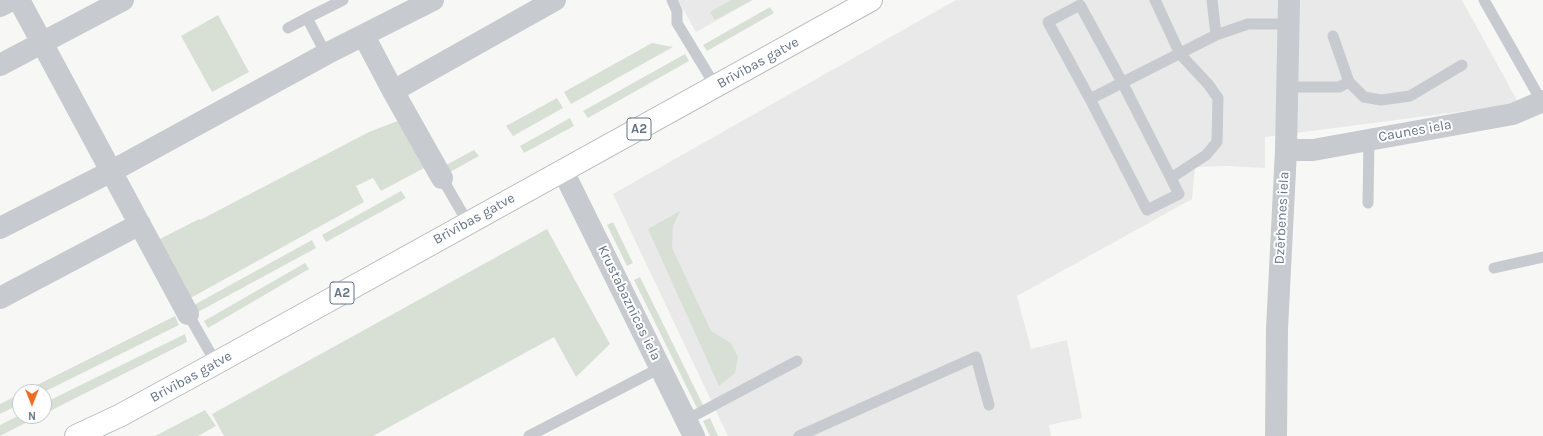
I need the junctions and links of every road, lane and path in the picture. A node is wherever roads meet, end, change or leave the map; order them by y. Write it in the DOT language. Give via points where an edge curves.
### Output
graph roads {
  1 [pos="12,0"];
  2 [pos="19,0"];
  3 [pos="121,0"];
  4 [pos="343,0"];
  5 [pos="433,0"];
  6 [pos="555,0"];
  7 [pos="672,0"];
  8 [pos="871,0"];
  9 [pos="1155,0"];
  10 [pos="1212,0"];
  11 [pos="1289,0"];
  12 [pos="1484,0"];
  13 [pos="0,6"];
  14 [pos="307,18"];
  15 [pos="1289,24"];
  16 [pos="288,28"];
  17 [pos="1216,35"];
  18 [pos="364,36"];
  19 [pos="1333,36"];
  20 [pos="43,43"];
  21 [pos="326,54"];
  22 [pos="1180,54"];
  23 [pos="0,64"];
  24 [pos="1462,65"];
  25 [pos="1122,82"];
  26 [pos="1349,82"];
  27 [pos="716,86"];
  28 [pos="1288,87"];
  29 [pos="393,91"];
  30 [pos="1090,99"];
  31 [pos="1543,102"];
  32 [pos="1369,139"];
  33 [pos="1286,150"];
  34 [pos="563,171"];
  35 [pos="112,172"];
  36 [pos="442,178"];
  37 [pos="1171,178"];
  38 [pos="1368,203"];
  39 [pos="468,223"];
  40 [pos="140,224"];
  41 [pos="0,228"];
  42 [pos="1543,257"];
  43 [pos="1494,268"];
  44 [pos="0,298"];
  45 [pos="188,314"];
  46 [pos="797,360"];
  47 [pos="216,363"];
  48 [pos="660,368"];
  49 [pos="989,405"];
  50 [pos="690,428"];
  51 [pos="76,436"];
  52 [pos="530,436"];
  53 [pos="799,436"];
  54 [pos="1276,436"];
  1 -- 13 [label="street"];
  2 -- 20 [label="street"];
  3 -- 20 [label="street"];
  4 -- 14 [label="lane"];
  5 -- 18 [label="street"];
  6 -- 29 [label="street"];
  7 -- 27 [label="lane" via="677,11 677,23"];
  8 -- 27 [label="highway, Brīvības gatve / A2"];
  9 -- 22 [label="lane"];
  10 -- 17 [label="lane"];
  11 -- 15 [label="street, Dzērbenes iela"];
  12 -- 31 [label="lane"];
  14 -- 16 [label="lane"];
  14 -- 21 [label="lane"];
  15 -- 17 [label="lane" via="1248,24"];
  15 -- 28 [label="street, Dzērbenes iela"];
  17 -- 22 [label="lane"];
  18 -- 21 [label="street"];
  18 -- 29 [label="street"];
  19 -- 26 [label="lane"];
  20 -- 23 [label="street"];
  20 -- 35 [label="street"];
  21 -- 35 [label="street"];
  22 -- 25 [label="lane"];
  22 -- 37 [label="lane" via="1218,98 1217,142 1206,155"];
  24 -- 26 [label="lane" via="1410,96 1381,100 1364,97"];
  25 -- 30 [label="lane"];
  25 -- 30 [label="lane" via="1080,5 1048,22"];
  25 -- 37 [label="lane"];
  26 -- 28 [label="lane" via="1339,87"];
  27 -- 34 [label="highway, Brīvības gatve / A2"];
  28 -- 33 [label="street, Dzērbenes iela"];
  29 -- 36 [label="street"];
  30 -- 37 [label="lane" via="1147,210 1179,194"];
  31 -- 32 [label="street, Caunes iela" via="1513,114"];
  32 -- 33 [label="street, Caunes iela" via="1313,150"];
  32 -- 38 [label="lane"];
  33 -- 54 [label="street, Dzērbenes iela" via="1277,329"];
  34 -- 39 [label="highway, Brīvības gatve / A2"];
  34 -- 48 [label="street, Krustabaznīcas iela"];
  35 -- 40 [label="street"];
  35 -- 41 [label="street"];
  36 -- 39 [label="lane"];
  39 -- 47 [label="highway, Brīvības gatve / A2"];
  40 -- 44 [label="street"];
  40 -- 45 [label="street"];
  42 -- 43 [label="lane"];
  45 -- 47 [label="lane"];
  46 -- 50 [label="lane" via="710,409"];
  47 -- 51 [label="highway, Brīvības gatve / A2" via="121,415"];
  48 -- 50 [label="street, Krustabaznīcas iela"];
  48 -- 52 [label="lane"];
  49 -- 53 [label="lane" via="976,357"];
}
